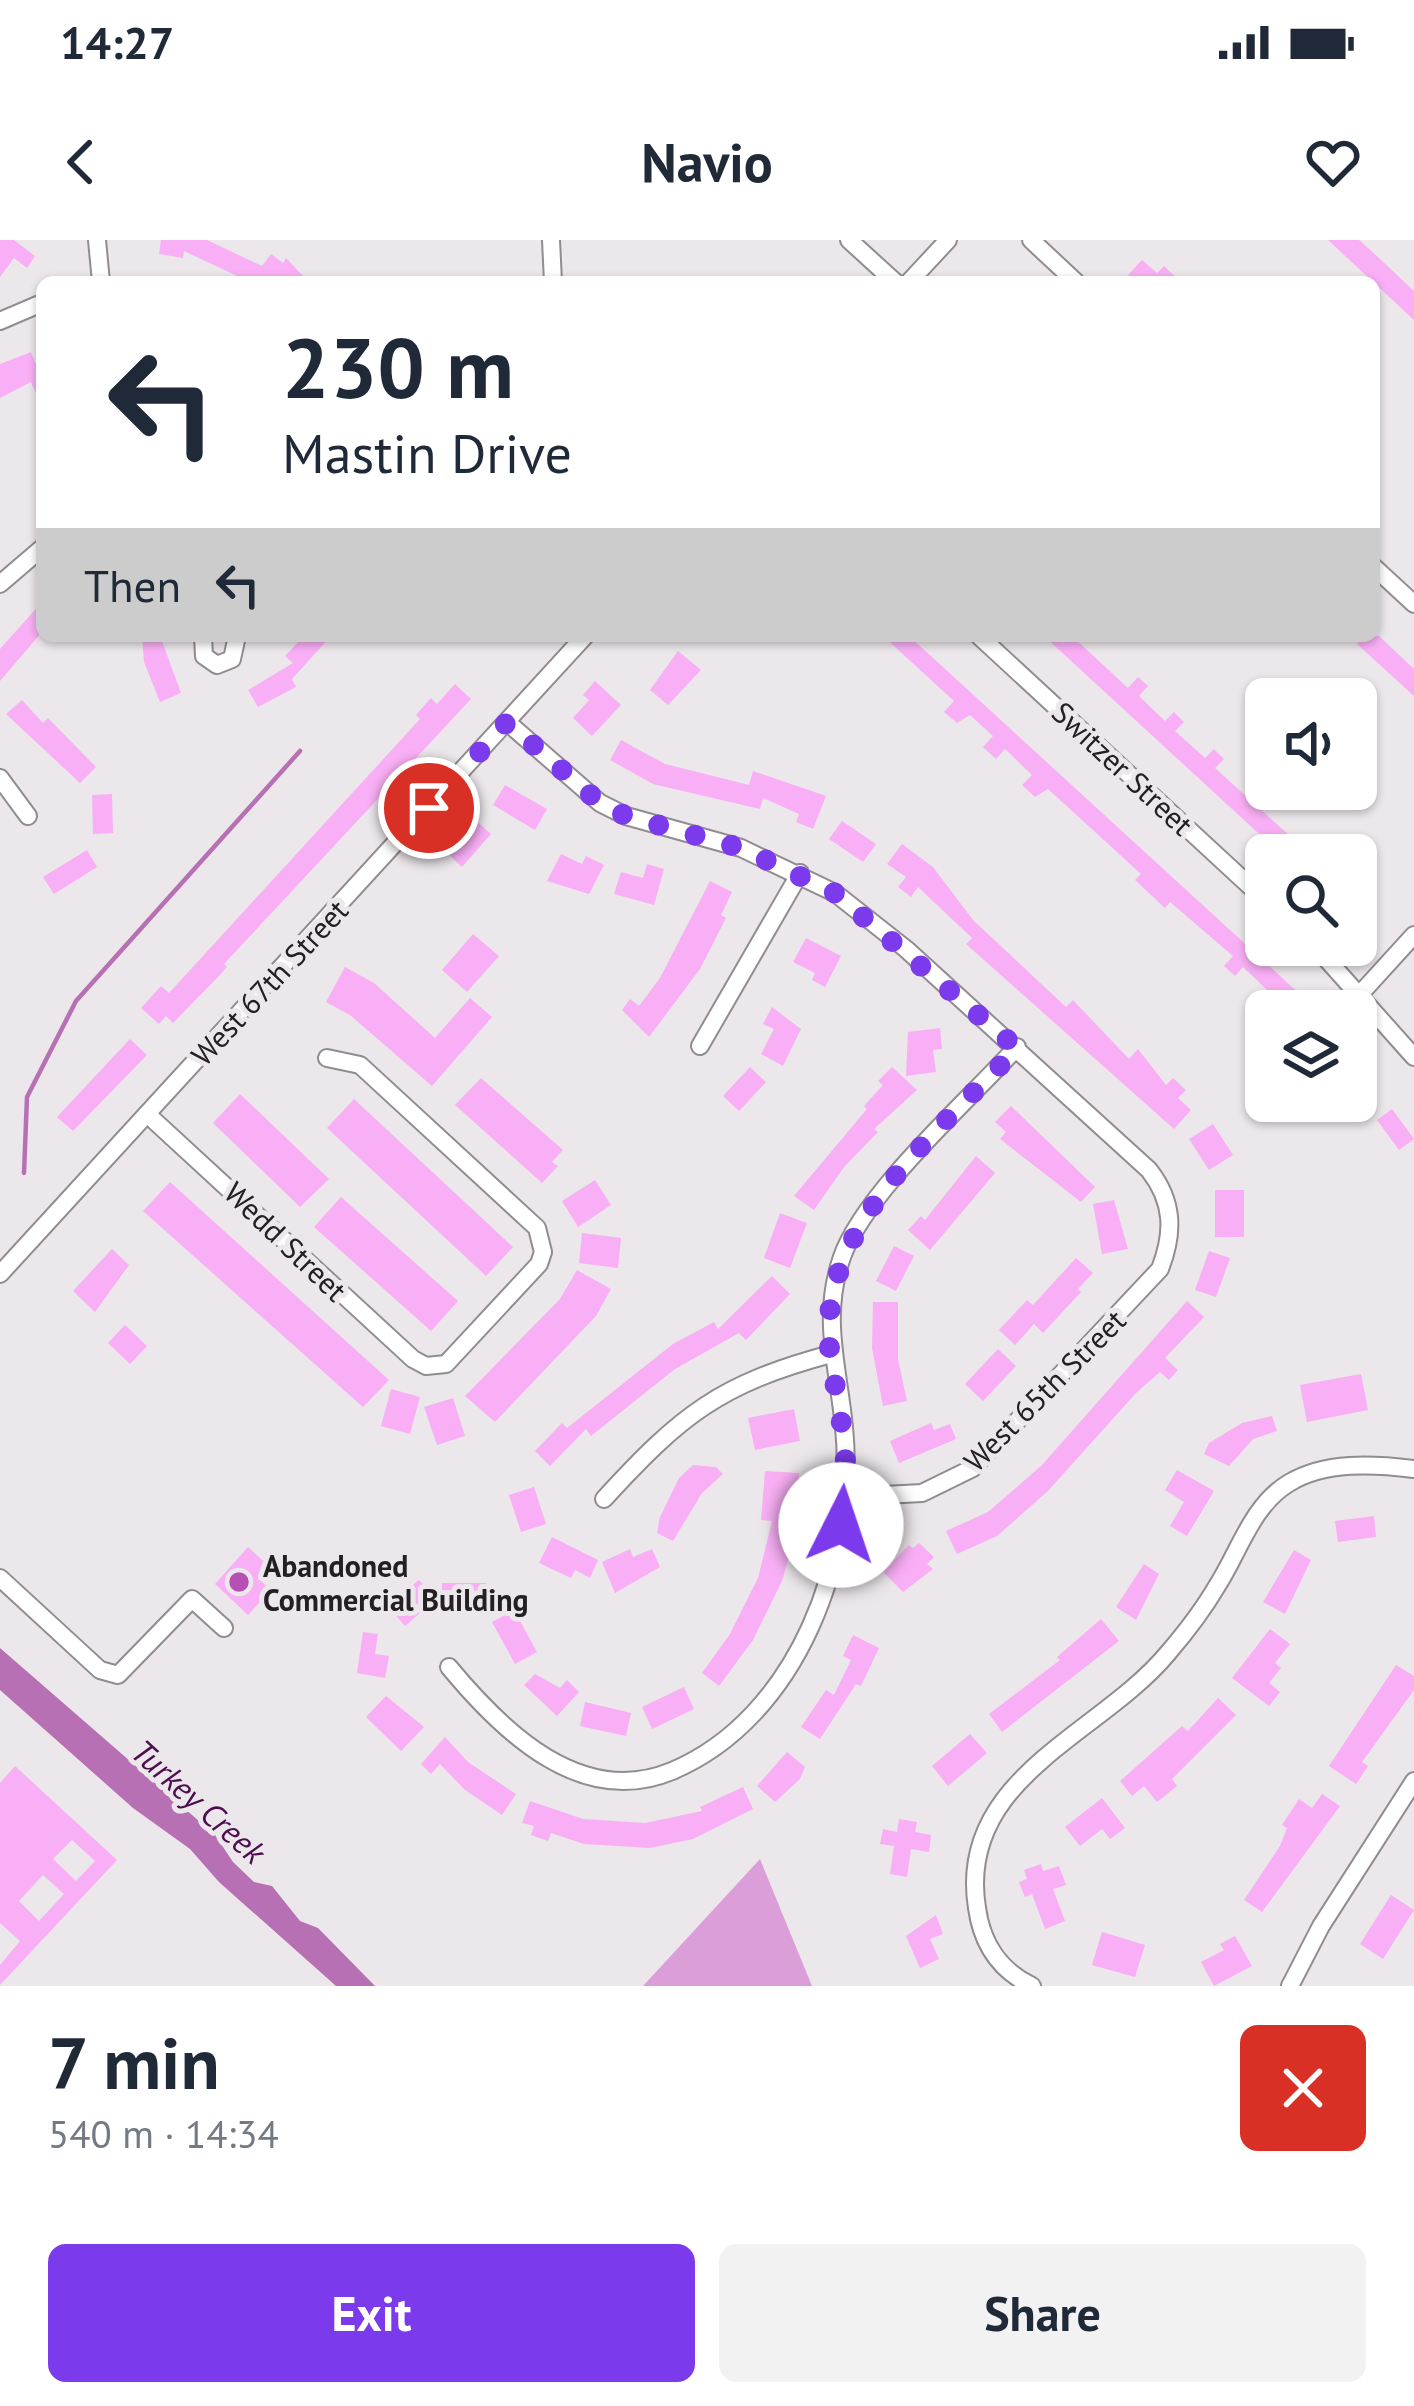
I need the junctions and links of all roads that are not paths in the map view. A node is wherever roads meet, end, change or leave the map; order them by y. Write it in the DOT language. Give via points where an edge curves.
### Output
graph roads {
  1 [pos="97,240"];
  2 [pos="550,240"];
  3 [pos="849,240"];
  4 [pos="948,240"];
  5 [pos="1031,240"];
  6 [pos="100,276"];
  7 [pos="553,276"];
  8 [pos="888,276"];
  9 [pos="915,276"];
  10 [pos="1070,276"];
  11 [pos="36,306"];
  12 [pos="0,321"];
  13 [pos="36,553"];
  14 [pos="1380,573"];
  15 [pos="0,584"];
  16 [pos="1414,604"];
  17 [pos="203,642"];
  18 [pos="236,642"];
  19 [pos="577,642"];
  20 [pos="986,642"];
  21 [pos="507,722"];
  22 [pos="0,778"];
  23 [pos="28,816"];
  24 [pos="800,873"];
  25 [pos="1245,882"];
  26 [pos="1414,935"];
  27 [pos="1335,966"];
  28 [pos="1360,990"];
  29 [pos="1364,990"];
  30 [pos="1377,1011"];
  31 [pos="700,1046"];
  32 [pos="1017,1048"];
  33 [pos="1414,1057"];
  34 [pos="327,1058"];
  35 [pos="148,1114"];
  36 [pos="0,1274"];
  37 [pos="830,1354"];
  38 [pos="1414,1469"];
  39 [pos="847,1497"];
  40 [pos="604,1498"];
  41 [pos="0,1578"];
  42 [pos="224,1628"];
  43 [pos="449,1667"];
  44 [pos="1414,1780"];
  45 [pos="1032,1986"];
  46 [pos="1290,1986"];
  1 -- 6 [label="street"];
  2 -- 7 [label="street"];
  3 -- 8 [label="street"];
  4 -- 9 [label="street"];
  5 -- 10 [label="street"];
  11 -- 12 [label="street"];
  13 -- 15 [label="street"];
  14 -- 16 [label="street"];
  17 -- 18 [label="street" via="203,656 217,665 232,658"];
  19 -- 21 [label="street, West 67th Street"];
  20 -- 25 [label="street, Switzer Street"];
  21 -- 24 [label="street" via="600,803"];
  21 -- 35 [label="street, West 67th Street"];
  22 -- 23 [label="street"];
  24 -- 31 [label="street"];
  24 -- 32 [label="street" via="868,917"];
  26 -- 29 [label="street"];
  27 -- 28 [label="street"];
  30 -- 33 [label="street"];
  32 -- 37 [label="street" via="862,1219 833,1287"];
  32 -- 39 [label="street, West 65th Street" via="1149,1170 1172,1226 1160,1269 974,1468 922,1492"];
  34 -- 35 [label="street, Wedd Street" via="360,1065 541,1238 539,1264 446,1364 426,1366"];
  35 -- 36 [label="street, West 67th Street"];
  37 -- 39 [label="street" via="845,1429"];
  37 -- 40 [label="street" via="716,1395"];
  38 -- 45 [label="street" via="1329,1469 1272,1495 1165,1657 997,1807 975,1862 979,1924 1005,1970"];
  39 -- 43 [label="street" via="822,1596 782,1676 724,1745 682,1767 624,1779 561,1766 502,1724"];
  41 -- 42 [label="street" via="100,1670 118,1676 193,1599"];
  44 -- 46 [label="street"];
}
